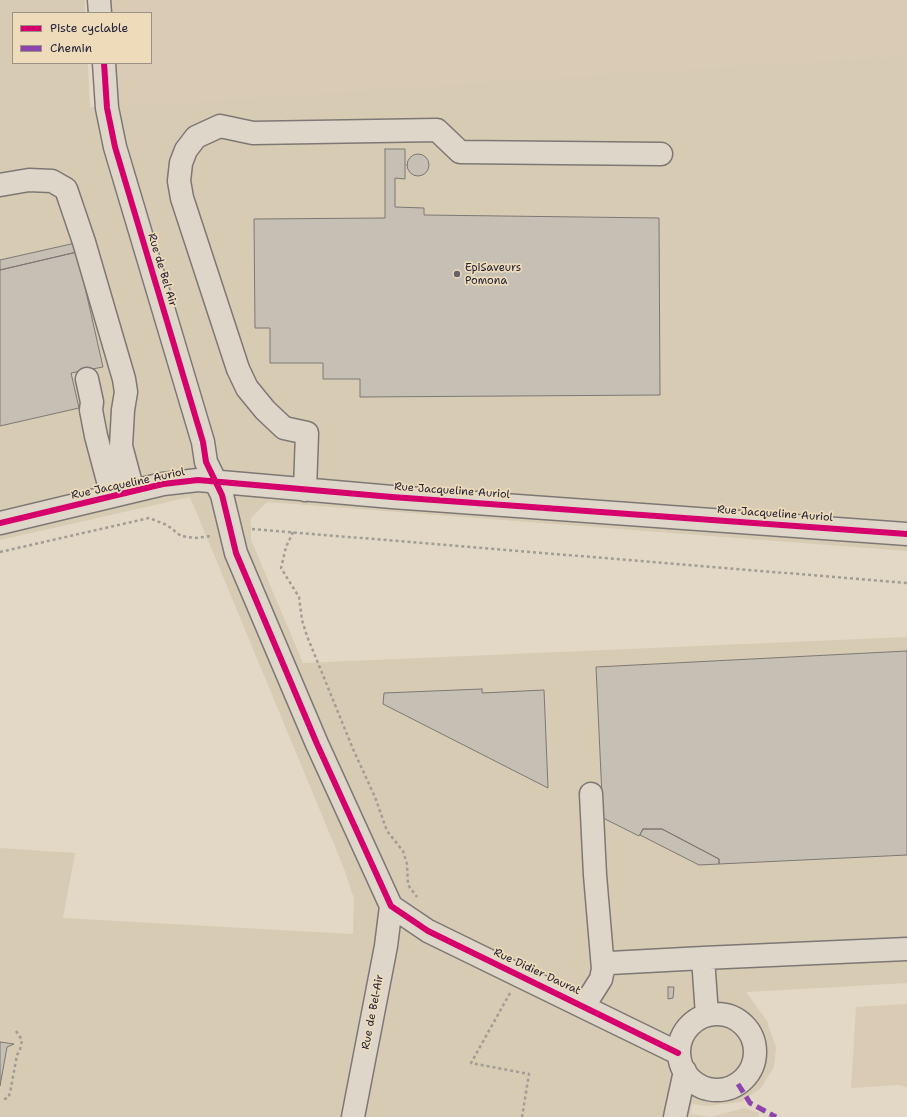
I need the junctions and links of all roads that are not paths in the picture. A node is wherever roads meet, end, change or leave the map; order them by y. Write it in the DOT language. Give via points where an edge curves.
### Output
graph roads {
  1 [pos="99,0"];
  2 [pos="100,12"];
  3 [pos="104,64"];
  4 [pos="661,154"];
  5 [pos="0,185"];
  6 [pos="87,379"];
  7 [pos="214,480"];
  8 [pos="305,490"];
  9 [pos="133,491"];
  10 [pos="112,496"];
  11 [pos="0,523"];
  12 [pos="907,534"];
  13 [pos="591,794"];
  14 [pos="391,906"];
  15 [pos="907,949"];
  16 [pos="703,958"];
  17 [pos="604,969"];
  18 [pos="584,1006"];
  19 [pos="707,1015"];
  20 [pos="681,1062"];
  21 [pos="353,1117"];
  22 [pos="674,1117"];
  1 -- 2 [label="street"];
  3 -- 7 [label="street, Rue de Bel Air" via="107,108 115,147 203,442 206,462"];
  4 -- 8 [label="street" via="460,152 437,130 253,133 220,126 196,137 186,150 181,163 178,180 182,198 238,369 247,388 264,410 284,428 306,433"];
  5 -- 9 [label="street" via="29,180 52,181 66,189 124,379 126,392 122,410 121,446"];
  6 -- 10 [label="street" via="96,436"];
  7 -- 8 [label="street, Rue Jacqueline Auriol"];
  7 -- 9 [label="street, Rue Jacqueline Auriol" via="183,481"];
  7 -- 14 [label="street, Rue de Bel Air" via="222,495 229,530 246,577 317,744"];
  8 -- 12 [label="street, Rue Jacqueline Auriol"];
  9 -- 10 [label="street, Rue Jacqueline Auriol"];
  10 -- 11 [label="street, Rue Jacqueline Auriol"];
  13 -- 17 [label="street" via="595,875"];
  14 -- 18 [label="street, Rue Didier Daurat" via="428,932"];
  14 -- 21 [label="street, Rue de Bel-Air" via="386,946"];
  15 -- 16 [label="street"];
  16 -- 17 [label="street" via="616,963"];
  16 -- 19 [label="street"];
  17 -- 18 [label="street" via="601,980"];
  18 -- 20 [label="street, Rue Didier Daurat"];
  19 -- 20 [label="street, Rue Didier Daurat" via="690,1024 682,1034"];
  19 -- 20 [label="street, Rue Didier Daurat" via="724,1014 737,1019 747,1028 755,1049 754,1062 748,1074 738,1084 725,1089 703,1088 691,1081"];
  20 -- 22 [label="street"];
}
